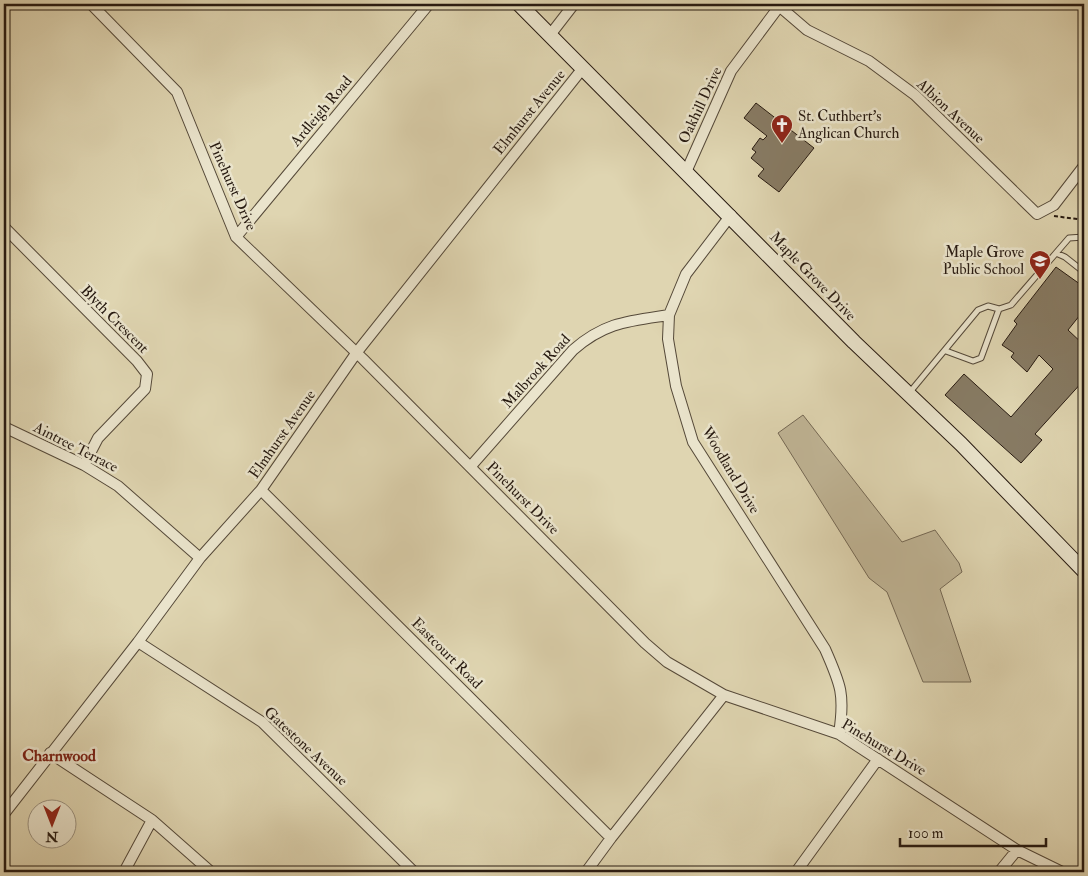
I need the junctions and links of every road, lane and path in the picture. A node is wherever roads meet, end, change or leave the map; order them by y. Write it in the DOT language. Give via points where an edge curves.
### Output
graph roads {
  1 [pos="91,4"];
  2 [pos="429,4"];
  3 [pos="519,4"];
  4 [pos="574,4"];
  5 [pos="780,5"];
  6 [pos="550,35"];
  7 [pos="583,68"];
  8 [pos="1084,166"];
  9 [pos="686,172"];
  10 [pos="1038,214"];
  11 [pos="731,215"];
  12 [pos="1084,220"];
  13 [pos="4,227"];
  14 [pos="236,237"];
  15 [pos="1084,237"];
  16 [pos="1056,253"];
  17 [pos="1084,272"];
  18 [pos="999,310"];
  19 [pos="669,315"];
  20 [pos="946,351"];
  21 [pos="357,352"];
  22 [pos="909,393"];
  23 [pos="4,427"];
  24 [pos="84,465"];
  25 [pos="471,466"];
  26 [pos="261,490"];
  27 [pos="200,558"];
  28 [pos="1084,571"];
  29 [pos="138,642"];
  30 [pos="724,695"];
  31 [pos="839,734"];
  32 [pos="50,753"];
  33 [pos="878,759"];
  34 [pos="4,814"];
  35 [pos="152,820"];
  36 [pos="611,838"];
  37 [pos="1017,850"];
  38 [pos="124,872"];
  39 [pos="211,872"];
  40 [pos="414,872"];
  41 [pos="586,872"];
  42 [pos="796,872"];
  43 [pos="999,872"];
  44 [pos="1062,872"];
  1 -- 14 [label="street, Pinehurst Drive" via="177,92"];
  2 -- 14 [label="street, Ardleigh Road"];
  3 -- 6 [label="street, Maple Grove Drive"];
  4 -- 6 [label="street"];
  5 -- 9 [label="street, Oakhill Drive" via="731,71"];
  5 -- 10 [label="street, Albion Avenue" via="806,30 869,61 915,95"];
  6 -- 7 [label="street, Maple Grove Drive"];
  7 -- 9 [label="street, Maple Grove Drive"];
  7 -- 21 [label="street, Elmhurst Avenue"];
  8 -- 10 [label="street" via="1054,205"];
  9 -- 11 [label="street, Maple Grove Drive"];
  10 -- 12 [label="path"];
  11 -- 19 [label="street, Woodland Drive" via="686,274"];
  11 -- 22 [label="street, Maple Grove Drive" via="854,342"];
  13 -- 24 [label="street, Blyth Crescent" via="147,374 145,389 98,438"];
  14 -- 21 [label="street, Pinehurst Drive"];
  15 -- 16 [label="lane" via="1069,238"];
  16 -- 17 [label="lane" via="1065,256"];
  16 -- 18 [label="lane" via="1011,305"];
  18 -- 20 [label="lane" via="988,306 978,310"];
  18 -- 20 [label="lane" via="981,358 973,361"];
  19 -- 25 [label="street, Malbrook Road" via="613,324 590,335"];
  19 -- 31 [label="street, Woodland Drive" via="668,339 676,386 693,442 825,649 839,680 843,707"];
  20 -- 22 [label="lane"];
  21 -- 25 [label="street, Pinehurst Drive"];
  21 -- 26 [label="street, Elmhurst Avenue"];
  22 -- 28 [label="street, Maple Grove Drive"];
  23 -- 24 [label="street, Aintree Terrace"];
  24 -- 27 [label="street, Aintree Terrace" via="118,486"];
  25 -- 30 [label="street, Pinehurst Drive" via="645,643 667,662"];
  26 -- 27 [label="street, Elmhurst Avenue"];
  26 -- 36 [label="street, Eastcourt Road"];
  27 -- 29 [label="street, Elmhurst Avenue"];
  29 -- 32 [label="street, Elmhurst Avenue"];
  29 -- 40 [label="street, Gatestone Avenue" via="262,722"];
  30 -- 31 [label="street, Pinehurst Drive"];
  30 -- 36 [label="street"];
  31 -- 33 [label="street, Pinehurst Drive"];
  32 -- 34 [label="street, Elmhurst Avenue"];
  32 -- 35 [label="street"];
  33 -- 37 [label="street, Pinehurst Drive"];
  33 -- 42 [label="street"];
  35 -- 38 [label="street"];
  35 -- 39 [label="street"];
  36 -- 41 [label="street"];
  37 -- 43 [label="street"];
  37 -- 44 [label="street, Pinehurst Drive"];
}
